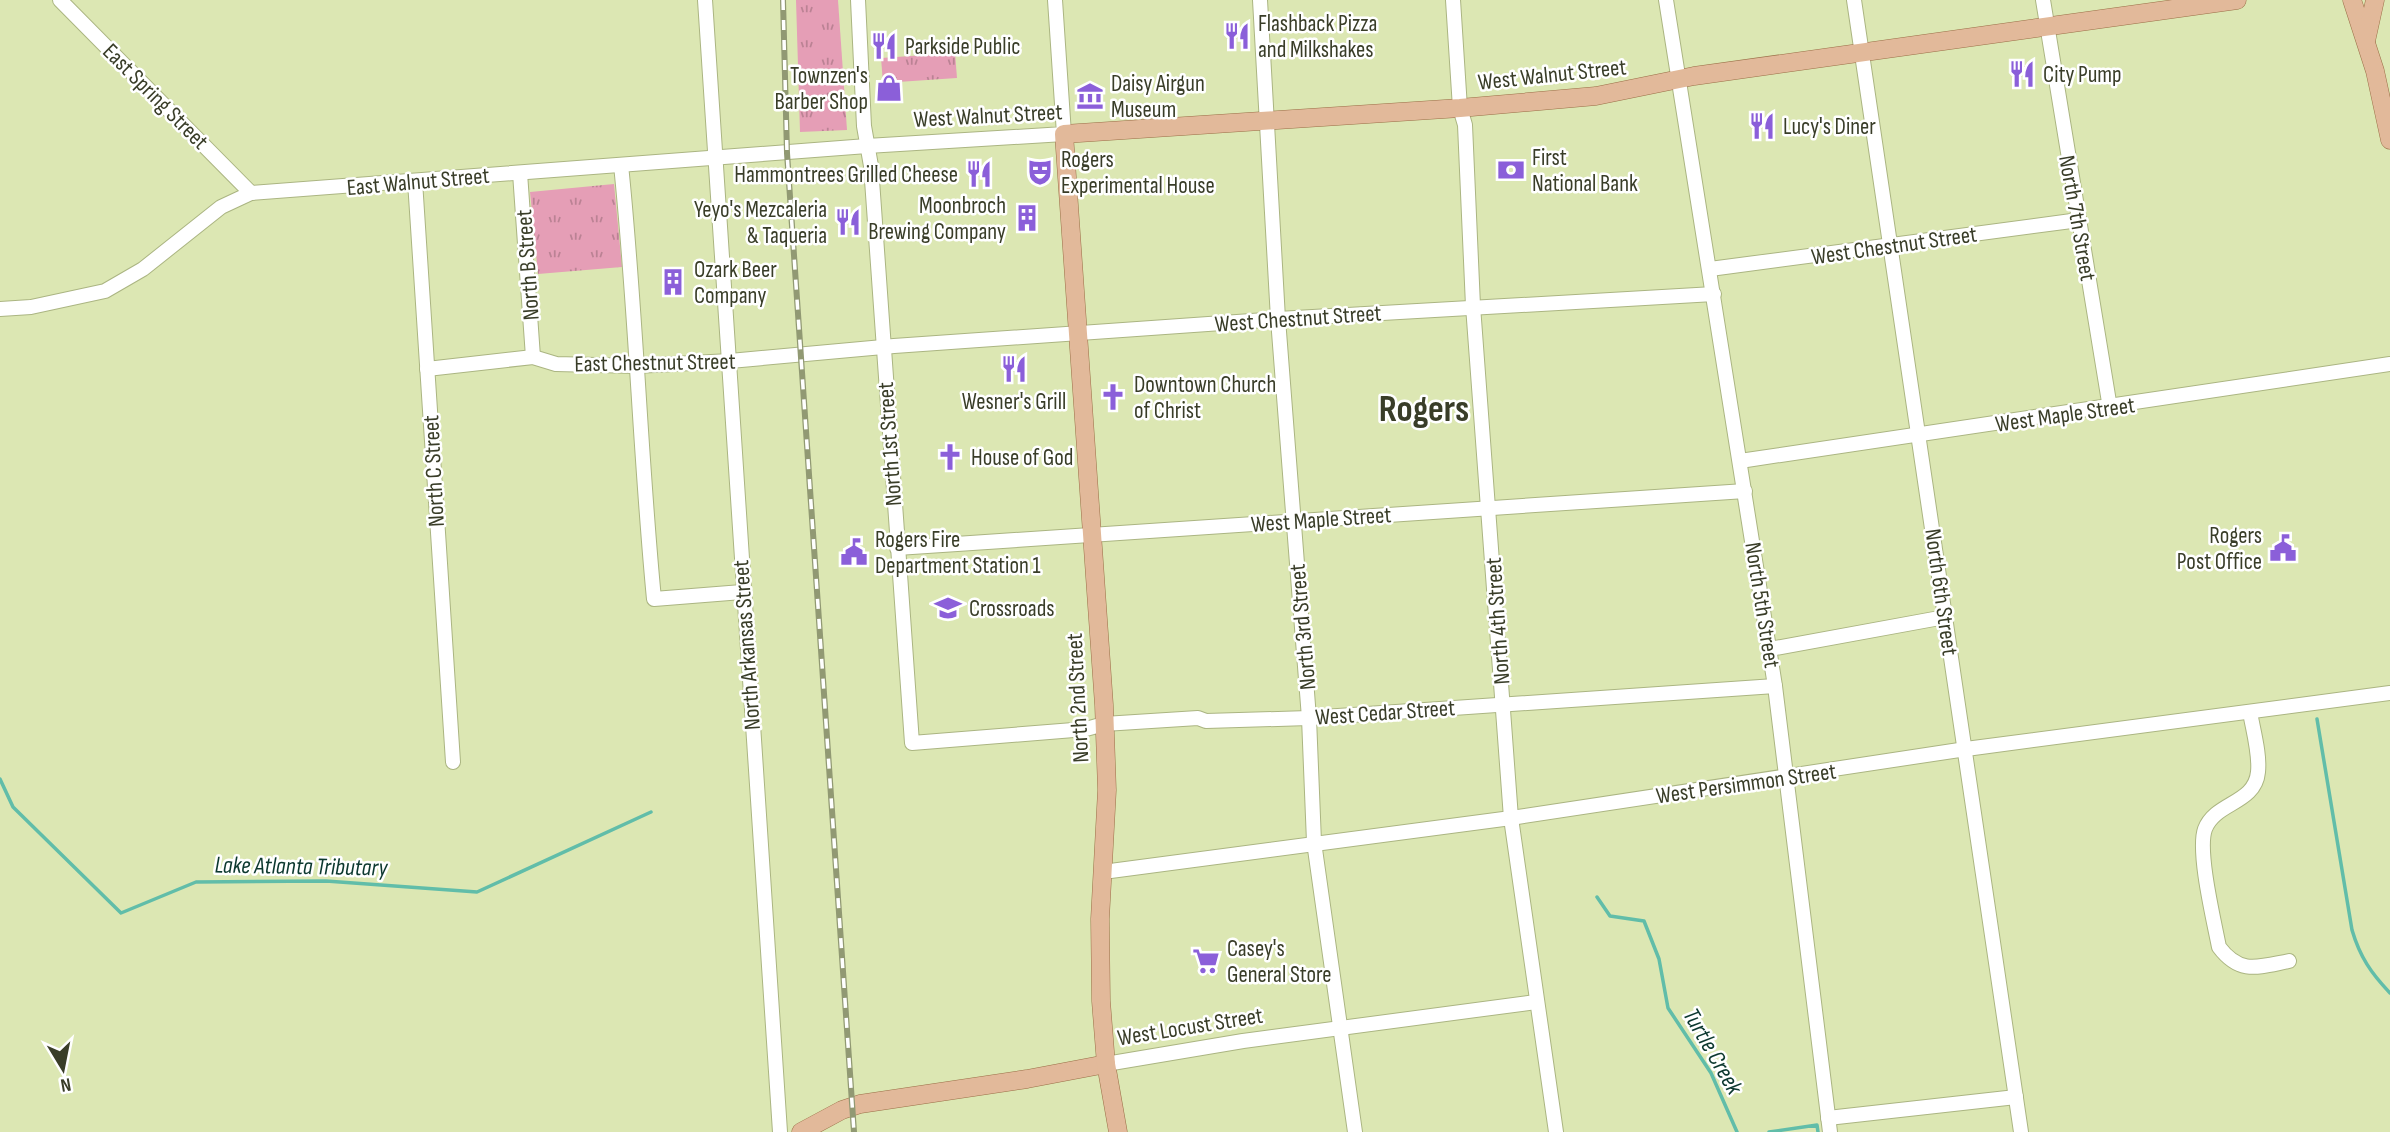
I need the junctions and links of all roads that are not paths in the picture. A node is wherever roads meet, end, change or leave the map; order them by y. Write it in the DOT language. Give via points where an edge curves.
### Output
graph roads {
  1 [pos="60,0"];
  2 [pos="705,0"];
  3 [pos="858,0"];
  4 [pos="1055,0"];
  5 [pos="1260,0"];
  6 [pos="1453,0"];
  7 [pos="1666,0"];
  8 [pos="1854,0"];
  9 [pos="2043,0"];
  10 [pos="2237,0"];
  11 [pos="2352,0"];
  12 [pos="2375,0"];
  13 [pos="2048,28"];
  14 [pos="2366,45"];
  15 [pos="1861,53"];
  16 [pos="1678,80"];
  17 [pos="1460,108"];
  18 [pos="1268,120"];
  19 [pos="1064,134"];
  20 [pos="2390,140"];
  21 [pos="867,146"];
  22 [pos="715,159"];
  23 [pos="621,165"];
  24 [pos="520,173"];
  25 [pos="415,181"];
  26 [pos="251,193"];
  27 [pos="2079,220"];
  28 [pos="1890,246"];
  29 [pos="1710,269"];
  30 [pos="1714,294"];
  31 [pos="1474,306"];
  32 [pos="1,308"];
  33 [pos="1278,319"];
  34 [pos="1079,335"];
  35 [pos="883,347"];
  36 [pos="533,357"];
  37 [pos="730,361"];
  38 [pos="2390,364"];
  39 [pos="636,366"];
  40 [pos="427,369"];
  41 [pos="2110,408"];
  42 [pos="1919,436"];
  43 [pos="1740,461"];
  44 [pos="1745,491"];
  45 [pos="1489,507"];
  46 [pos="1293,520"];
  47 [pos="1092,536"];
  48 [pos="897,548"];
  49 [pos="742,592"];
  50 [pos="1945,617"];
  51 [pos="1770,649"];
  52 [pos="1775,686"];
  53 [pos="2390,693"];
  54 [pos="1503,704"];
  55 [pos="2250,712"];
  56 [pos="1309,718"];
  57 [pos="1104,724"];
  58 [pos="912,743"];
  59 [pos="1966,749"];
  60 [pos="453,762"];
  61 [pos="1785,778"];
  62 [pos="1511,818"];
  63 [pos="1314,842"];
  64 [pos="1103,872"];
  65 [pos="2289,961"];
  66 [pos="1536,1002"];
  67 [pos="1338,1029"];
  68 [pos="1106,1064"];
  69 [pos="2016,1097"];
  70 [pos="1829,1125"];
  71 [pos="780,1132"];
  72 [pos="801,1132"];
  73 [pos="1118,1132"];
  74 [pos="1355,1132"];
  75 [pos="1556,1132"];
  76 [pos="2021,1132"];
  1 -- 26 [label="street, East Spring Street"];
  2 -- 22 [label="street, North Arkansas Street"];
  3 -- 21 [label="street, North 1st Street"];
  4 -- 19 [label="street"];
  5 -- 18 [label="street, North 3rd Street"];
  6 -- 17 [label="street, North 4th Street"];
  7 -- 16 [label="street, North 5th Street"];
  8 -- 15 [label="street, North 6th Street"];
  9 -- 13 [label="street, North 7th Street"];
  10 -- 13 [label="main road, West Walnut Street"];
  11 -- 14 [label="main road"];
  12 -- 14 [label="main road"];
  13 -- 15 [label="main road, West Walnut Street"];
  13 -- 27 [label="street, North 7th Street"];
  14 -- 20 [label="main road"];
  15 -- 16 [label="main road, West Walnut Street"];
  15 -- 28 [label="street, North 6th Street"];
  16 -- 17 [label="main road, West Walnut Street" via="1596,96"];
  16 -- 29 [label="street, North 5th Street"];
  17 -- 18 [label="main road, West Walnut Street"];
  17 -- 31 [label="street, North 4th Street" via="1465,125"];
  18 -- 19 [label="main road, West Walnut Street"];
  18 -- 33 [label="street, North 3rd Street"];
  19 -- 21 [label="street, West Walnut Street"];
  19 -- 34 [label="main road, North 2nd Street"];
  21 -- 22 [label="street, East Walnut Street"];
  21 -- 35 [label="street, North 1st Street"];
  22 -- 23 [label="street, East Walnut Street"];
  22 -- 37 [label="street, North Arkansas Street"];
  23 -- 24 [label="street, East Walnut Street"];
  23 -- 39 [label="street"];
  24 -- 25 [label="street, East Walnut Street"];
  24 -- 36 [label="street, North B Street"];
  25 -- 26 [label="street, East Walnut Street"];
  25 -- 40 [label="street, North C Street"];
  26 -- 32 [label="street, East Walnut Street" via="221,207 143,269 105,291 31,307"];
  27 -- 28 [label="street, West Chestnut Street"];
  27 -- 41 [label="street, North 7th Street"];
  28 -- 29 [label="street, West Chestnut Street"];
  28 -- 42 [label="street, North 6th Street"];
  29 -- 30 [label="street, North 5th Street"];
  30 -- 31 [label="street, West Chestnut Street"];
  30 -- 43 [label="street, North 5th Street"];
  31 -- 33 [label="street, West Chestnut Street"];
  31 -- 45 [label="street, North 4th Street"];
  33 -- 34 [label="street, West Chestnut Street"];
  33 -- 46 [label="street, North 3rd Street"];
  34 -- 35 [label="street, West Chestnut Street"];
  34 -- 47 [label="main road, North 2nd Street"];
  35 -- 37 [label="street, East Chestnut Street"];
  35 -- 48 [label="street, North 1st Street"];
  36 -- 39 [label="street, East Chestnut Street" via="556,364"];
  36 -- 40 [label="street, East Chestnut Street"];
  37 -- 39 [label="street, East Chestnut Street"];
  37 -- 49 [label="street, North Arkansas Street"];
  38 -- 41 [label="street, West Maple Street"];
  39 -- 49 [label="street" via="654,599"];
  40 -- 60 [label="street, North C Street"];
  41 -- 42 [label="street, West Maple Street"];
  42 -- 43 [label="street, West Maple Street"];
  42 -- 50 [label="street, North 6th Street"];
  43 -- 44 [label="street, North 5th Street"];
  44 -- 45 [label="street, West Maple Street"];
  44 -- 51 [label="street, North 5th Street"];
  45 -- 46 [label="street, West Maple Street"];
  45 -- 54 [label="street, North 4th Street"];
  46 -- 47 [label="street, West Maple Street"];
  46 -- 56 [label="street, North 3rd Street"];
  47 -- 48 [label="street, West Maple Street"];
  47 -- 57 [label="main road, North 2nd Street"];
  48 -- 58 [label="street, North 1st Street"];
  49 -- 71 [label="street, North Arkansas Street"];
  50 -- 51 [label="street"];
  50 -- 59 [label="street, North 6th Street"];
  51 -- 52 [label="street, North 5th Street"];
  52 -- 54 [label="street, West Cedar Street"];
  52 -- 61 [label="street, North 5th Street"];
  53 -- 55 [label="street, West Persimmon Street"];
  54 -- 56 [label="street, West Cedar Street"];
  54 -- 62 [label="street, North 4th Street"];
  55 -- 59 [label="street, West Persimmon Street"];
  55 -- 65 [label="street" via="2258,772 2254,786 2242,800 2210,820 2202,841 2219,947 2229,961 2251,968"];
  56 -- 57 [label="street, West Cedar Street"];
  56 -- 63 [label="street, North 3rd Street"];
  57 -- 58 [label="street, West Cedar Street"];
  57 -- 64 [label="main road, North 2nd Street"];
  59 -- 61 [label="street, West Persimmon Street"];
  59 -- 69 [label="street, North 6th Street"];
  61 -- 62 [label="street, West Persimmon Street"];
  61 -- 70 [label="street, North 5th Street"];
  62 -- 63 [label="street, West Persimmon Street"];
  62 -- 66 [label="street, North 4th Street"];
  63 -- 64 [label="street, West Persimmon Street"];
  63 -- 67 [label="street, North 3rd Street"];
  64 -- 68 [label="main road, North 2nd Street" via="1100,992"];
  66 -- 67 [label="street, West Locust Street"];
  66 -- 75 [label="street, North 4th Street"];
  67 -- 68 [label="street, West Locust Street"];
  67 -- 74 [label="street, North 3rd Street"];
  68 -- 72 [label="main road, West Locust Street" via="852,1105"];
  68 -- 73 [label="main road, North 2nd Street"];
  69 -- 70 [label="street"];
  69 -- 76 [label="street, North 6th Street"];
}
